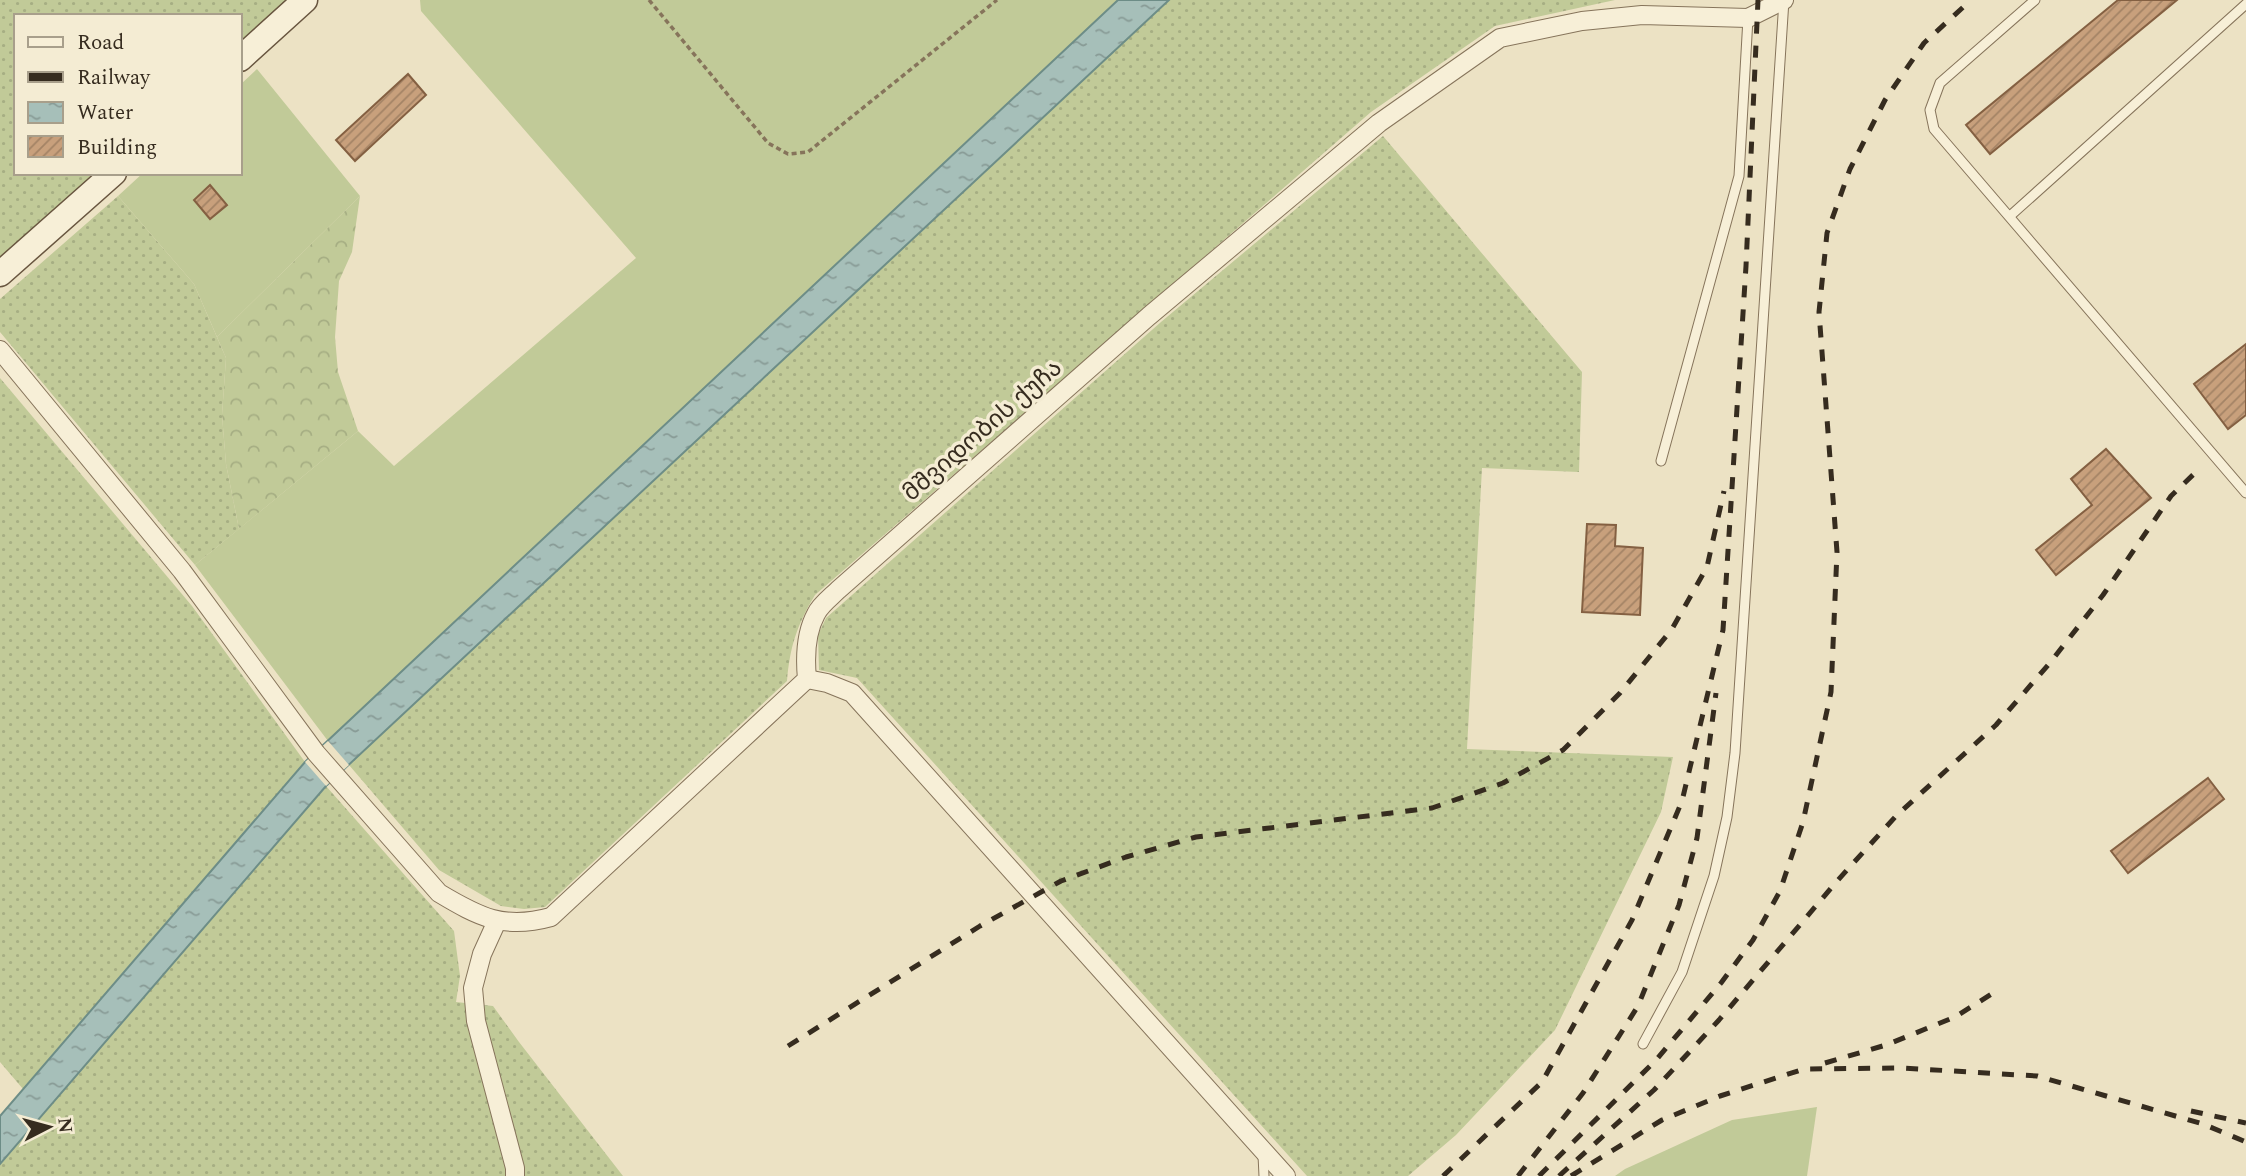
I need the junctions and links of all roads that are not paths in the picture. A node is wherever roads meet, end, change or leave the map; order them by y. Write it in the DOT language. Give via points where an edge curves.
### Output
graph roads {
  1 [pos="305,0"];
  2 [pos="1784,0"];
  3 [pos="2035,0"];
  4 [pos="2246,4"];
  5 [pos="1748,18"];
  6 [pos="242,58"];
  7 [pos="112,175"];
  8 [pos="2010,216"];
  9 [pos="0,274"];
  10 [pos="0,350"];
  11 [pos="1661,461"];
  12 [pos="2244,488"];
  13 [pos="807,679"];
  14 [pos="497,921"];
  15 [pos="1643,1044"];
  16 [pos="1262,1150"];
  17 [pos="515,1176"];
  18 [pos="1264,1176"];
  19 [pos="1286,1176"];
  1 -- 6 [label="main road"];
  2 -- 5 [label="street, მშვიდობის ქუჩა"];
  2 -- 15 [label="lane" via="1736,739 1727,817 1714,876 1682,972"];
  3 -- 8 [label="lane" via="1940,83 1930,110 1934,129"];
  4 -- 8 [label="lane"];
  5 -- 11 [label="lane" via="1739,176"];
  5 -- 13 [label="street, მშვიდობის ქუჩა" via="1642,15 1582,20 1500,38 1379,123 1149,316 838,590 816,613 810,629"];
  7 -- 9 [label="main road"];
  8 -- 12 [label="lane"];
  10 -- 14 [label="street" via="182,571 316,752 439,892"];
  13 -- 14 [label="street" via="551,917 526,924"];
  13 -- 16 [label="street" via="852,693"];
  14 -- 17 [label="street" via="473,988 476,1021"];
  16 -- 18 [label="lane"];
  16 -- 19 [label="street"];
}
